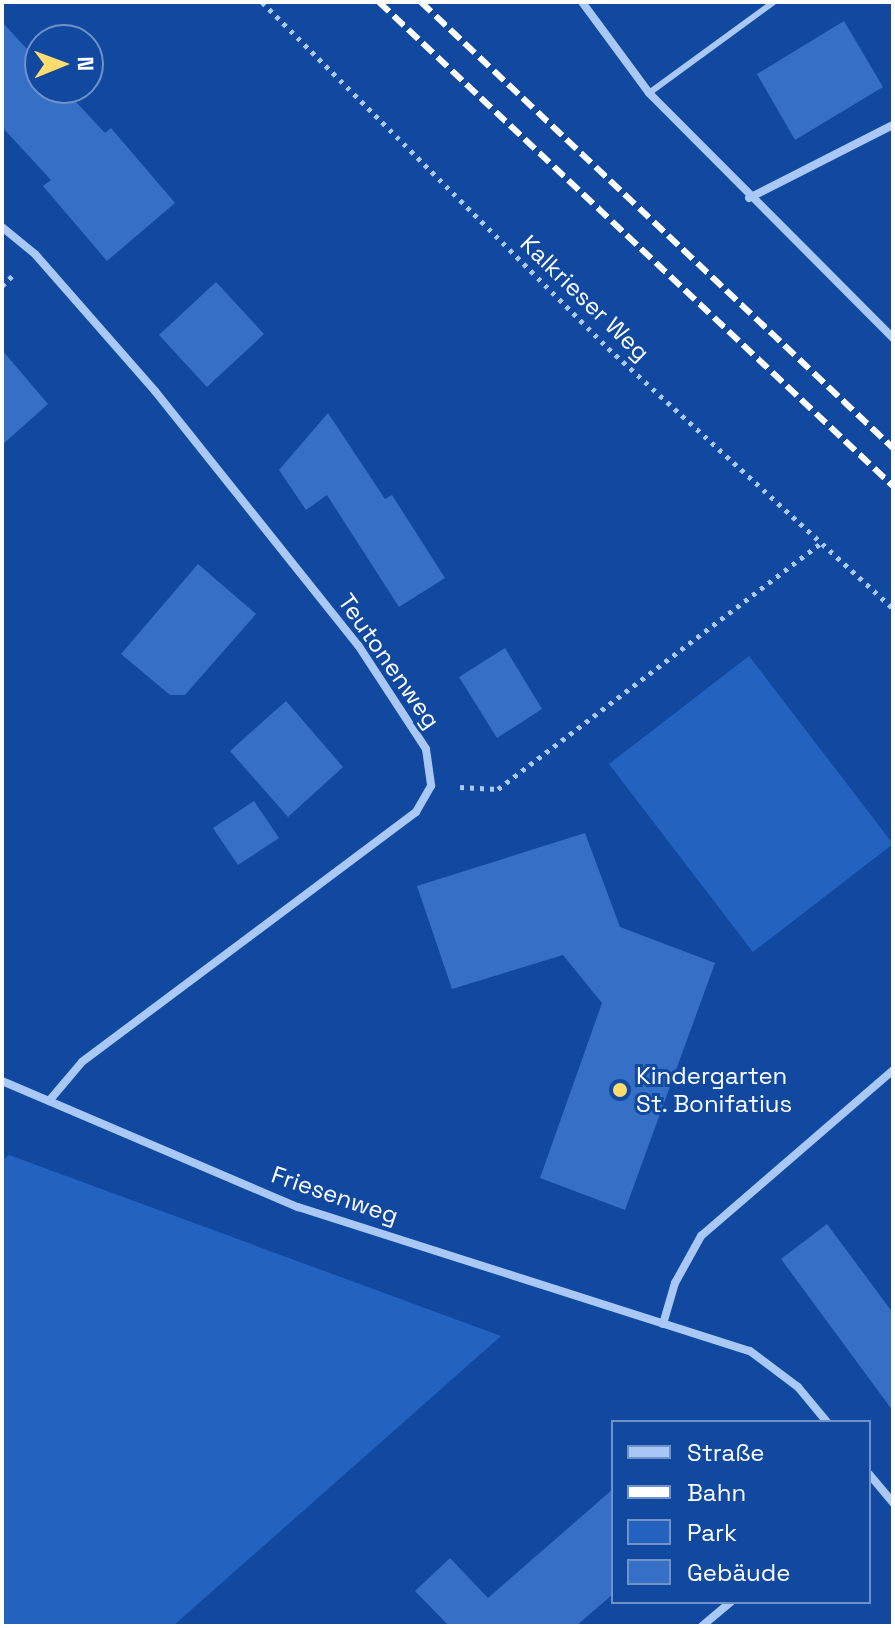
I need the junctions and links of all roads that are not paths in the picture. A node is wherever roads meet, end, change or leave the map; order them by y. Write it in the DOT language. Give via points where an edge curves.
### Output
graph roads {
  1 [pos="582,2"];
  2 [pos="774,2"];
  3 [pos="649,93"];
  4 [pos="893,125"];
  5 [pos="749,198"];
  6 [pos="2,227"];
  7 [pos="893,338"];
  8 [pos="893,1070"];
  9 [pos="2,1081"];
  10 [pos="49,1101"];
  11 [pos="663,1324"];
  12 [pos="825,1420"];
  13 [pos="871,1481"];
  14 [pos="893,1503"];
  15 [pos="729,1604"];
  16 [pos="702,1626"];
  1 -- 3 [label="street"];
  2 -- 3 [label="lane"];
  3 -- 5 [label="street"];
  4 -- 5 [label="street"];
  5 -- 7 [label="street"];
  6 -- 10 [label="street, Teutonenweg" via="35,254 155,391 358,645 426,749 431,786 416,812 82,1062"];
  8 -- 11 [label="street" via="701,1236 675,1283"];
  9 -- 10 [label="street, Friesenweg"];
  10 -- 11 [label="street, Friesenweg" via="298,1207"];
  11 -- 12 [label="street, Friesenweg" via="750,1351 798,1387"];
  13 -- 14 [label="street"];
  15 -- 16 [label="street"];
}
